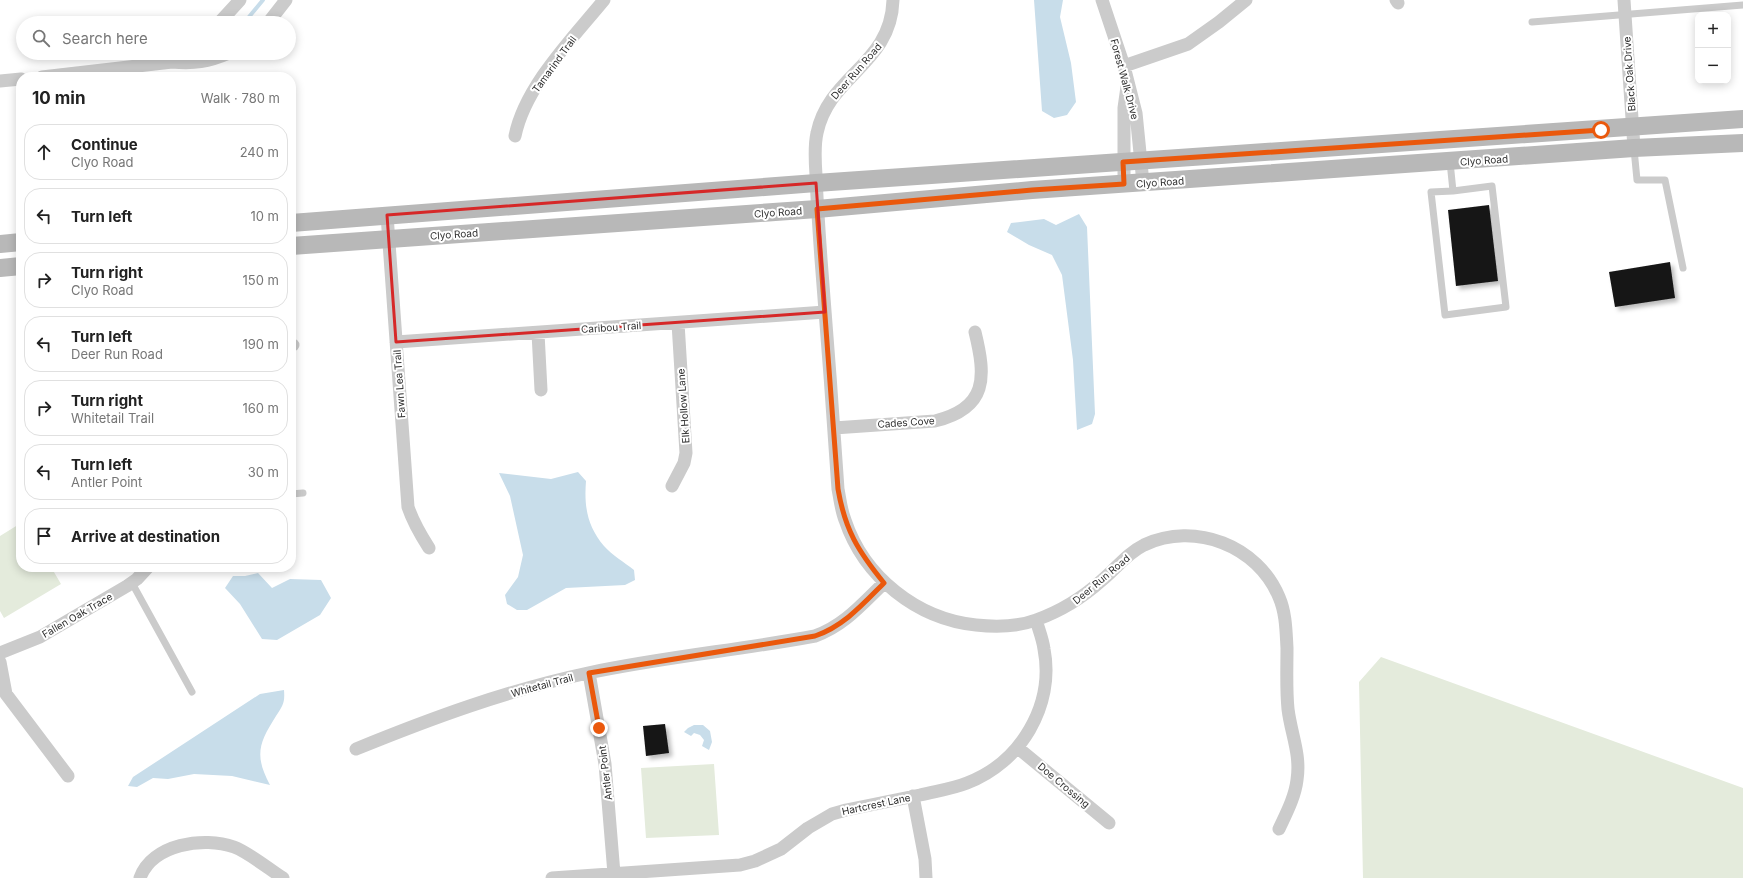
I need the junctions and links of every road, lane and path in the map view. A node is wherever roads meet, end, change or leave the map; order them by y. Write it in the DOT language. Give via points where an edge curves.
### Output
graph roads {
  1 [pos="240,0"];
  2 [pos="286,0"];
  3 [pos="604,0"];
  4 [pos="893,0"];
  5 [pos="1102,0"];
  6 [pos="1246,0"];
  7 [pos="1624,0"];
  8 [pos="1743,5"];
  9 [pos="1624,15"];
  10 [pos="226,16"];
  11 [pos="273,16"];
  12 [pos="1532,22"];
  13 [pos="210,60"];
  14 [pos="172,62"];
  15 [pos="1124,66"];
  16 [pos="85,72"];
  17 [pos="16,79"];
  18 [pos="0,81"];
  19 [pos="1128,83"];
  20 [pos="1743,119"];
  21 [pos="1632,127"];
  22 [pos="515,136"];
  23 [pos="1743,142"];
  24 [pos="1634,148"];
  25 [pos="1142,161"];
  26 [pos="1123,162"];
  27 [pos="1450,162"];
  28 [pos="816,183"];
  29 [pos="1143,183"];
  30 [pos="1124,184"];
  31 [pos="1453,190"];
  32 [pos="817,209"];
  33 [pos="387,215"];
  34 [pos="296,222"];
  35 [pos="389,239"];
  36 [pos="16,242"];
  37 [pos="0,244"];
  38 [pos="296,246"];
  39 [pos="16,266"];
  40 [pos="0,268"];
  41 [pos="1683,268"];
  42 [pos="825,312"];
  43 [pos="678,323"];
  44 [pos="975,332"];
  45 [pos="538,333"];
  46 [pos="396,342"];
  47 [pos="540,390"];
  48 [pos="834,428"];
  49 [pos="672,486"];
  50 [pos="303,493"];
  51 [pos="296,494"];
  52 [pos="429,548"];
  53 [pos="143,572"];
  54 [pos="132,583"];
  55 [pos="884,583"];
  56 [pos="1036,620"];
  57 [pos="0,653"];
  58 [pos="0,662"];
  59 [pos="589,673"];
  60 [pos="192,692"];
  61 [pos="1018,748"];
  62 [pos="356,749"];
  63 [pos="68,776"];
  64 [pos="913,796"];
  65 [pos="1109,823"];
  66 [pos="1279,829"];
  67 [pos="614,874"];
  68 [pos="140,878"];
  69 [pos="283,878"];
  70 [pos="552,878"];
  71 [pos="926,878"];
  1 -- 10 [label="street"];
  2 -- 11 [label="street"];
  3 -- 22 [label="street, Tamarind Trail" via="538,83 522,111"];
  4 -- 28 [label="street, Deer Run Road" via="890,23 877,50 835,93 823,113 815,152"];
  5 -- 15 [label="street, Forest Walk Drive"];
  6 -- 15 [label="street" via="1188,44"];
  7 -- 9 [label="street, Black Oak Drive"];
  8 -- 9 [label="lane"];
  9 -- 12 [label="lane"];
  9 -- 21 [label="street, Black Oak Drive"];
  13 -- 14 [label="street" via="190,64"];
  14 -- 16 [label="street"];
  15 -- 19 [label="street, Forest Walk Drive"];
  17 -- 18 [label="street"];
  19 -- 25 [label="street, Forest Walk Drive" via="1136,113"];
  19 -- 26 [label="street" via="1124,108"];
  20 -- 21 [label="street"];
  21 -- 24 [label="street, Black Oak Drive"];
  21 -- 25 [label="street"];
  23 -- 24 [label="street, Clyo Road"];
  24 -- 27 [label="street, Clyo Road"];
  24 -- 41 [label="lane" via="1637,180 1665,180"];
  25 -- 26 [label="street"];
  25 -- 29 [label="street, Forest Walk Drive"];
  26 -- 28 [label="street"];
  26 -- 30 [label="street"];
  27 -- 29 [label="street, Clyo Road"];
  27 -- 31 [label="lane"];
  28 -- 32 [label="street, Deer Run Road"];
  28 -- 33 [label="street"];
  29 -- 30 [label="street, Clyo Road"];
  30 -- 32 [label="street, Clyo Road"];
  31 -- 31 [label="lane" via="1431,192 1445,315 1506,307 1492,186"];
  32 -- 35 [label="street, Clyo Road"];
  32 -- 42 [label="street, Deer Run Road"];
  33 -- 34 [label="street"];
  33 -- 35 [label="street, Fawn Lea Trail"];
  35 -- 38 [label="street, Clyo Road"];
  35 -- 46 [label="street, Fawn Lea Trail"];
  36 -- 37 [label="street"];
  39 -- 40 [label="street"];
  42 -- 43 [label="street, Caribou Trail"];
  42 -- 48 [label="street, Deer Run Road"];
  43 -- 45 [label="street, Caribou Trail"];
  43 -- 49 [label="street, Elk Hollow Lane" via="686,453 684,463"];
  44 -- 48 [label="street, Cades Cove" via="981,359 980,385 976,395 961,411 935,421"];
  45 -- 46 [label="street, Caribou Trail"];
  45 -- 47 [label="street"];
  46 -- 52 [label="street, Fawn Lea Trail" via="408,507"];
  48 -- 55 [label="street, Deer Run Road" via="838,489 845,521 854,542"];
  50 -- 51 [label="lane"];
  53 -- 54 [label="street, Fallen Oak Trace"];
  54 -- 57 [label="street, Fallen Oak Trace" via="40,636"];
  54 -- 60 [label="lane"];
  55 -- 56 [label="street, Deer Run Road" via="919,608 963,624 992,627"];
  55 -- 59 [label="street, Whitetail Trail" via="847,619 827,632 815,636"];
  56 -- 61 [label="street, Hartcrest Lane" via="1045,650 1043,694 1037,716"];
  56 -- 66 [label="street, Deer Run Road" via="1082,598 1130,553 1159,540 1188,536 1206,538 1241,551 1254,561 1274,586 1285,614 1288,706 1299,764 1294,794"];
  58 -- 63 [label="street" via="6,694"];
  59 -- 62 [label="street, Whitetail Trail" via="481,701"];
  59 -- 67 [label="street, Antler Point" via="605,764"];
  61 -- 64 [label="street, Hartcrest Lane" via="983,775 968,783"];
  61 -- 65 [label="street, Doe Crossing"];
  64 -- 67 [label="street, Hartcrest Lane" via="832,814 808,828 781,849 755,861"];
  64 -- 71 [label="street"];
  67 -- 70 [label="street, Hartcrest Lane"];
  68 -- 69 [label="street" via="143,871 167,851 197,842 212,842 236,848"];
}
